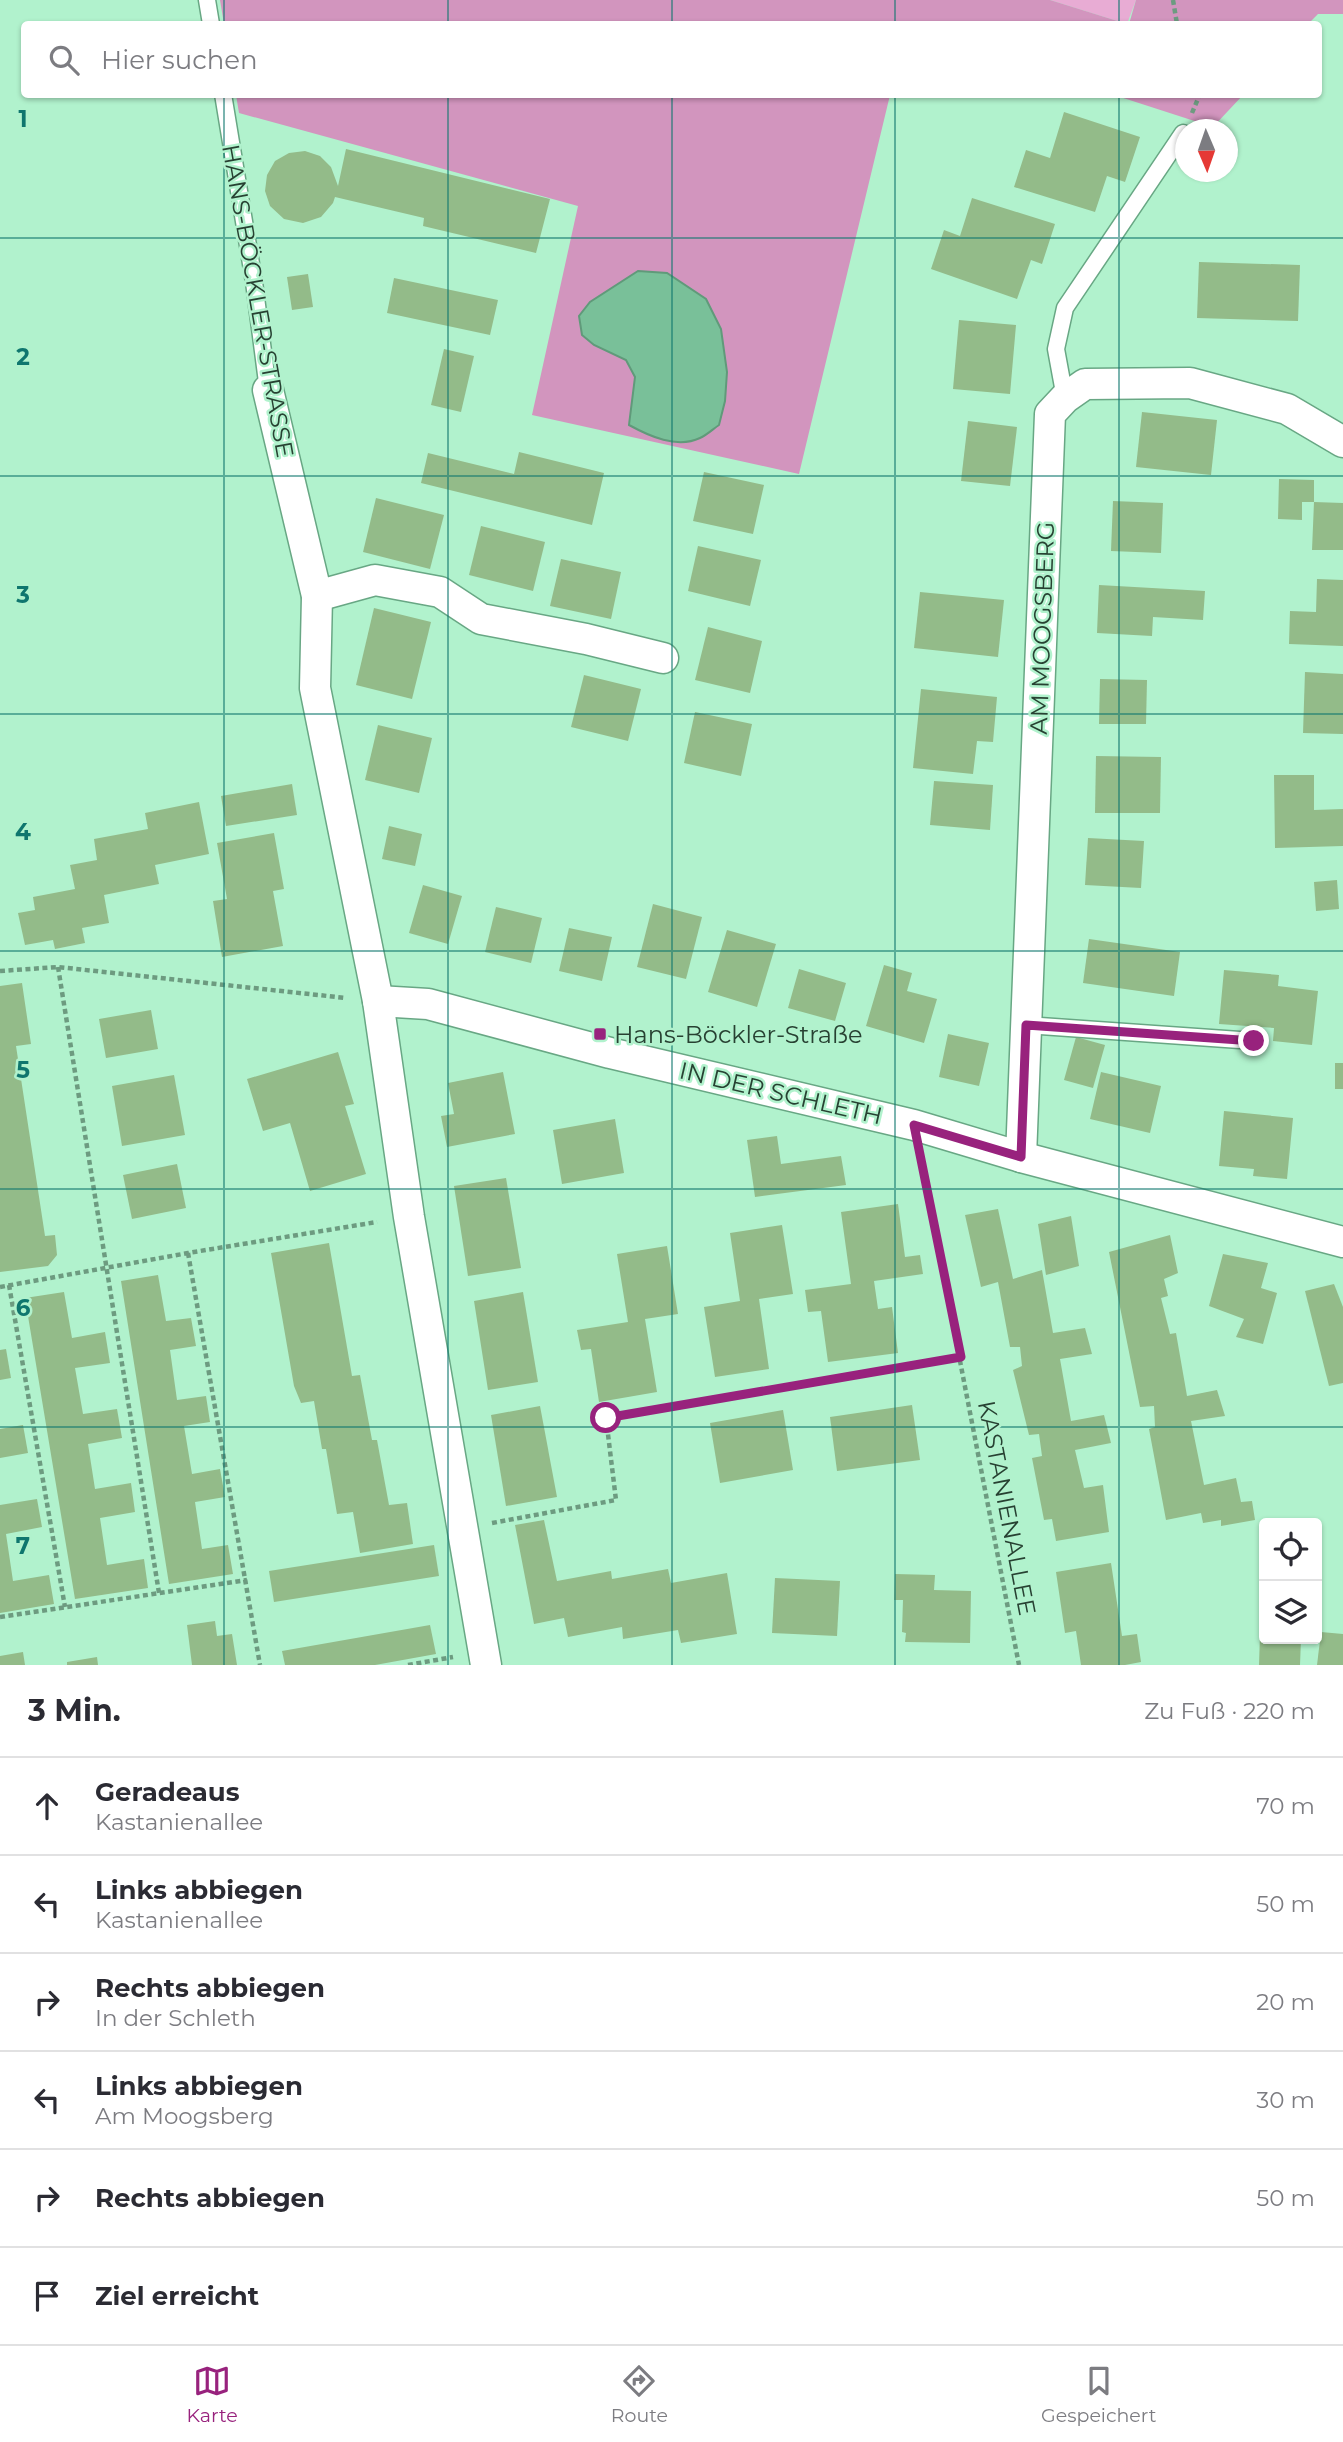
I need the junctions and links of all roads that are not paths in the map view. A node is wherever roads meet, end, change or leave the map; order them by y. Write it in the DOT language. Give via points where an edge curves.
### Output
graph roads {
  1 [pos="207,0"];
  2 [pos="210,21"];
  3 [pos="224,98"];
  4 [pos="1175,145"];
  5 [pos="268,390"];
  6 [pos="1065,398"];
  7 [pos="1343,442"];
  8 [pos="317,596"];
  9 [pos="663,658"];
  10 [pos="378,1001"];
  11 [pos="1026,1025"];
  12 [pos="1254,1041"];
  13 [pos="1021,1157"];
  14 [pos="1343,1242"];
  15 [pos="485,1658"];
  1 -- 2 [label="lane"];
  3 -- 5 [label="lane, HANS-BÖCKLER-STRASSE"];
  4 -- 6 [label="lane" via="1065,308 1056,349"];
  5 -- 8 [label="street, HANS-BÖCKLER-STRASSE"];
  6 -- 7 [label="street" via="1085,384 1190,383 1287,410"];
  6 -- 11 [label="street, AM MOOGSBERG" via="1050,414"];
  8 -- 9 [label="street" via="375,580 427,589 440,592 481,619"];
  8 -- 10 [label="street, HANS-BÖCKLER-STRASSE" via="315,688"];
  10 -- 13 [label="street, IN DER SCHLETH" via="428,1004 610,1053 914,1125"];
  10 -- 15 [label="street, HANS-BÖCKLER-STRASSE" via="409,1217"];
  11 -- 12 [label="lane"];
  11 -- 13 [label="street, AM MOOGSBERG"];
  13 -- 14 [label="street, IN DER SCHLETH"];
}
